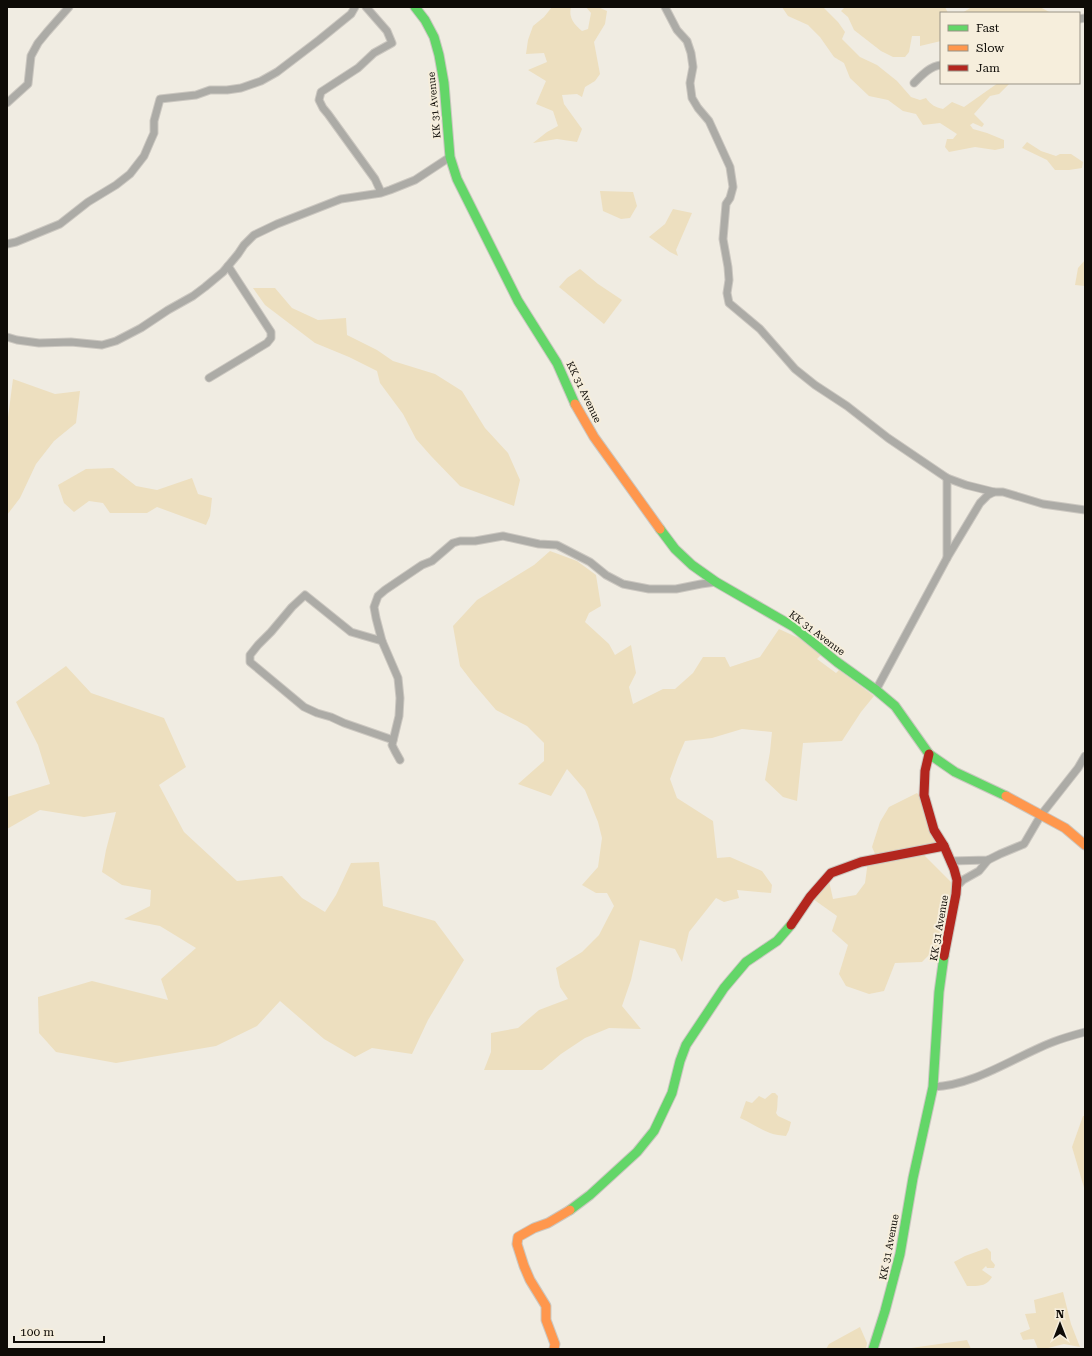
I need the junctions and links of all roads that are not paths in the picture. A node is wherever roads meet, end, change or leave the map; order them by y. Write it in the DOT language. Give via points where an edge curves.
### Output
graph roads {
  1 [pos="69,7"];
  2 [pos="355,7"];
  3 [pos="366,7"];
  4 [pos="415,7"];
  5 [pos="665,7"];
  6 [pos="940,65"];
  7 [pos="914,83"];
  8 [pos="7,103"];
  9 [pos="450,157"];
  10 [pos="380,190"];
  11 [pos="7,244"];
  12 [pos="228,266"];
  13 [pos="7,337"];
  14 [pos="209,378"];
  15 [pos="947,478"];
  16 [pos="994,492"];
  17 [pos="1085,510"];
  18 [pos="947,558"];
  19 [pos="716,582"];
  20 [pos="382,641"];
  21 [pos="876,690"];
  22 [pos="393,740"];
  23 [pos="929,754"];
  24 [pos="1085,756"];
  25 [pos="400,760"];
  26 [pos="1041,814"];
  27 [pos="1085,845"];
  28 [pos="944,846"];
  29 [pos="988,860"];
  30 [pos="951,861"];
  31 [pos="957,886"];
  32 [pos="1085,1032"];
  33 [pos="933,1087"];
  34 [pos="554,1349"];
  35 [pos="873,1349"];
  1 -- 8 [label="street" via="38,43 31,56 28,84"];
  2 -- 11 [label="street" via="351,14 319,40 261,81 241,88 210,90 196,95 160,99 154,132 144,156 130,174 60,224"];
  3 -- 10 [label="street" via="387,31 392,43 321,92 319,100 375,179"];
  4 -- 9 [label="street, KK 31 Avenue" via="425,20 439,55"];
  5 -- 15 [label="street" via="677,30 687,41 691,53 692,98 710,121 730,167 733,187 726,204 723,239 728,266 729,303 760,329 795,369"];
  6 -- 7 [label="street" via="925,72"];
  9 -- 12 [label="street" via="415,180 390,190 341,199 254,235"];
  9 -- 19 [label="street, KK 31 Avenue" via="457,179 518,301 557,363 577,408 594,437 675,549"];
  12 -- 13 [label="street" via="193,296 133,333 108,344 39,343"];
  12 -- 14 [label="street" via="271,332 271,338 267,343"];
  15 -- 16 [label="street"];
  15 -- 18 [label="street"];
  16 -- 17 [label="street" via="1003,492 1044,504"];
  16 -- 18 [label="street" via="980,503"];
  18 -- 21 [label="street"];
  19 -- 20 [label="street" via="676,589 649,589 623,584 590,562 557,545 503,536 460,541 453,543 432,561 422,565 378,596 374,607"];
  19 -- 21 [label="street, KK 31 Avenue" via="794,627"];
  20 -- 22 [label="street" via="398,678 399,716"];
  20 -- 22 [label="street" via="351,632 305,595 258,645 250,655 250,662 304,707"];
  21 -- 23 [label="street, KK 31 Avenue" via="895,706"];
  22 -- 25 [label="street" via="394,751"];
  23 -- 26 [label="street" via="955,772"];
  23 -- 28 [label="street, KK 31 Avenue" via="924,795 934,830"];
  24 -- 26 [label="street"];
  26 -- 27 [label="street" via="1065,828"];
  26 -- 29 [label="street" via="1024,844"];
  28 -- 30 [label="street, KK 31 Avenue"];
  28 -- 34 [label="street" via="861,862 831,873 825,878 784,934 746,962 724,988 686,1045 664,1114 637,1152 577,1205 518,1237 517,1244 524,1266 546,1306 546,1320 555,1344"];
  29 -- 30 [label="street"];
  29 -- 31 [label="street" via="979,871"];
  30 -- 31 [label="street, KK 31 Avenue"];
  31 -- 33 [label="street, KK 31 Avenue" via="939,992"];
  32 -- 33 [label="street" via="1053,1042 961,1082"];
  33 -- 35 [label="street, KK 31 Avenue" via="900,1254"];
}
